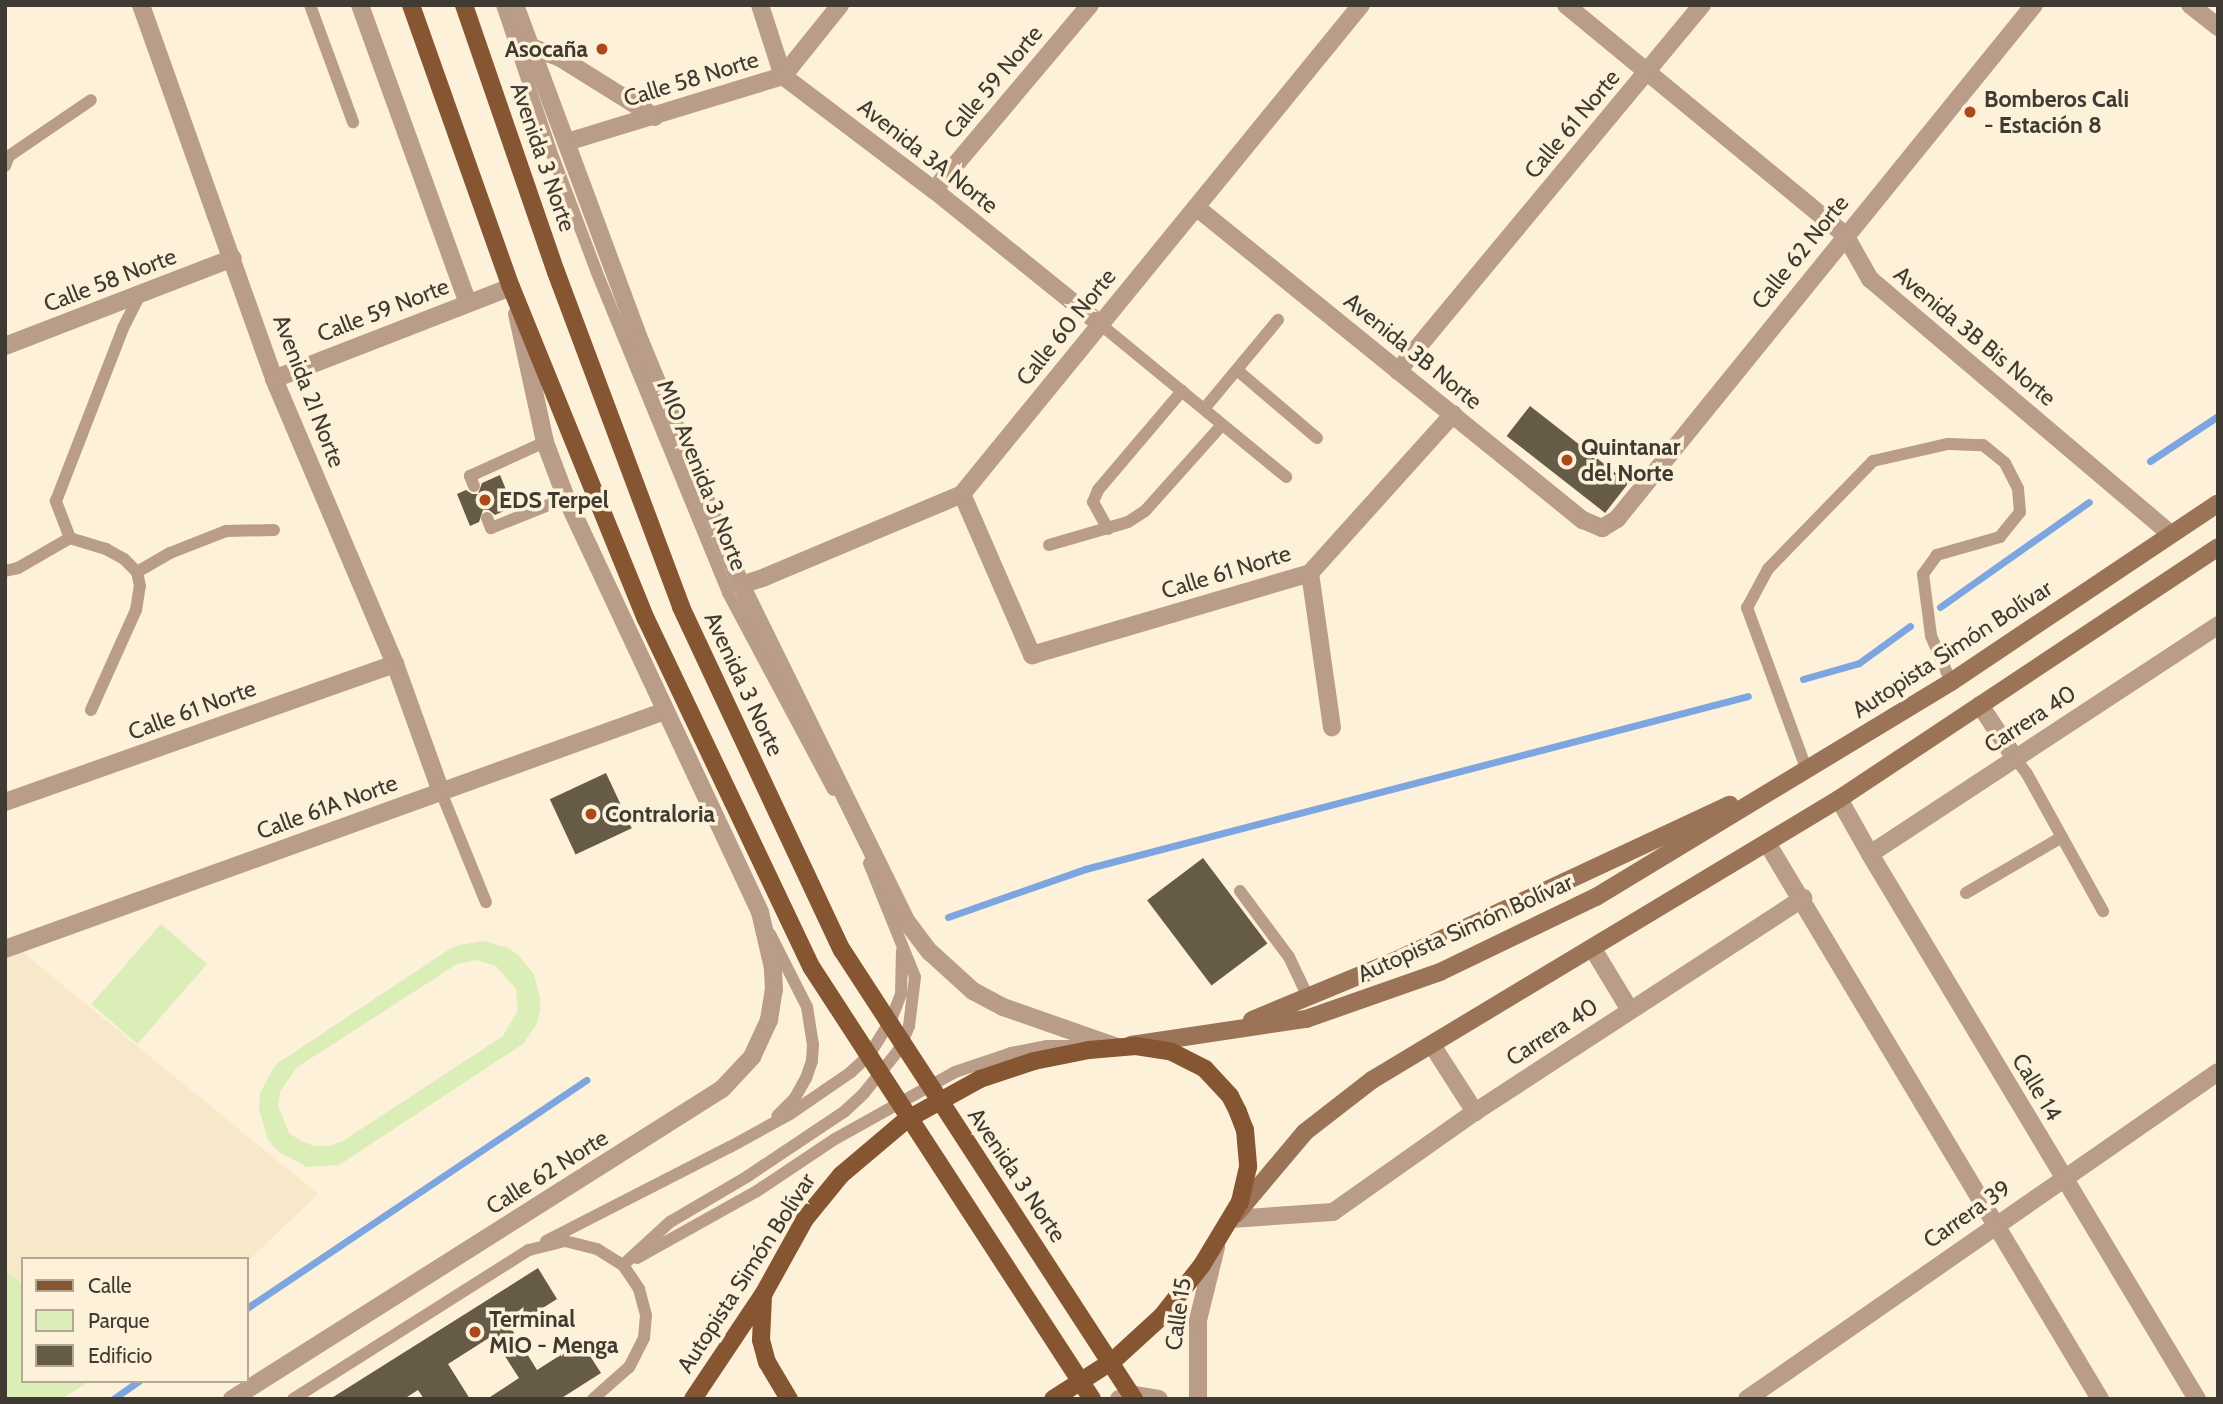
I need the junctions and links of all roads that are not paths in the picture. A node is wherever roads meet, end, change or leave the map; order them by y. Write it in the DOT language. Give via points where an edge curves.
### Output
graph roads {
  1 [pos="141,5"];
  2 [pos="310,5"];
  3 [pos="360,5"];
  4 [pos="411,5"];
  5 [pos="464,5"];
  6 [pos="502,5"];
  7 [pos="515,5"];
  8 [pos="760,5"];
  9 [pos="840,5"];
  10 [pos="1090,5"];
  11 [pos="1361,5"];
  12 [pos="1566,5"];
  13 [pos="1702,5"];
  14 [pos="2035,5"];
  15 [pos="2190,5"];
  16 [pos="2218,27"];
  17 [pos="528,46"];
  18 [pos="1647,73"];
  19 [pos="783,76"];
  20 [pos="91,100"];
  21 [pos="655,117"];
  22 [pos="353,122"];
  23 [pos="567,142"];
  24 [pos="6,159"];
  25 [pos="933,190"];
  26 [pos="1196,207"];
  27 [pos="1845,235"];
  28 [pos="233,258"];
  29 [pos="511,286"];
  30 [pos="140,295"];
  31 [pos="468,303"];
  32 [pos="1278,320"];
  33 [pos="1100,324"];
  34 [pos="5,346"];
  35 [pos="1237,370"];
  36 [pos="1398,371"];
  37 [pos="274,379"];
  38 [pos="1182,391"];
  39 [pos="1204,409"];
  40 [pos="1453,414"];
  41 [pos="1222,425"];
  42 [pos="1317,438"];
  43 [pos="545,442"];
  44 [pos="1286,477"];
  45 [pos="474,486"];
  46 [pos="962,494"];
  47 [pos="566,498"];
  48 [pos="2218,503"];
  49 [pos="487,518"];
  50 [pos="1602,527"];
  51 [pos="1108,529"];
  52 [pos="275,530"];
  53 [pos="2171,534"];
  54 [pos="70,538"];
  55 [pos="1049,545"];
  56 [pos="2218,547"];
  57 [pos="5,571"];
  58 [pos="137,572"];
  59 [pos="1310,573"];
  60 [pos="741,585"];
  61 [pos="2218,625"];
  62 [pos="395,664"];
  63 [pos="1951,682"];
  64 [pos="1980,705"];
  65 [pos="91,710"];
  66 [pos="665,711"];
  67 [pos="1332,727"];
  68 [pos="2015,758"];
  69 [pos="1806,768"];
  70 [pos="441,792"];
  71 [pos="1839,799"];
  72 [pos="5,802"];
  73 [pos="2062,837"];
  74 [pos="1768,842"];
  75 [pos="1870,854"];
  76 [pos="1240,891"];
  77 [pos="1966,894"];
  78 [pos="1803,898"];
  79 [pos="486,902"];
  80 [pos="2103,911"];
  81 [pos="760,912"];
  82 [pos="902,944"];
  83 [pos="5,949"];
  84 [pos="1593,949"];
  85 [pos="1308,997"];
  86 [pos="1630,1010"];
  87 [pos="1223,1031"];
  88 [pos="1432,1045"];
  89 [pos="1117,1047"];
  90 [pos="2218,1072"];
  91 [pos="1475,1112"];
  92 [pos="768,1126"];
  93 [pos="2063,1178"];
  94 [pos="1231,1219"];
  95 [pos="1997,1223"];
  96 [pos="1219,1237"];
  97 [pos="529,1250"];
  98 [pos="623,1265"];
  99 [pos="764,1293"];
  100 [pos="232,1399"];
  101 [pos="293,1399"];
  102 [pos="593,1399"];
  103 [pos="693,1399"];
  104 [pos="789,1399"];
  105 [pos="1053,1399"];
  106 [pos="1092,1399"];
  107 [pos="1119,1399"];
  108 [pos="1134,1399"];
  109 [pos="1159,1399"];
  110 [pos="1198,1399"];
  111 [pos="1747,1399"];
  112 [pos="2100,1399"];
  113 [pos="2197,1399"];
  1 -- 28 [label="street, Avenida 2I Norte"];
  2 -- 22 [label="lane"];
  3 -- 31 [label="street"];
  4 -- 29 [label="main road"];
  5 -- 108 [label="main road, Avenida 3 Norte, bridge" via="555,272 681,607 842,950"];
  6 -- 82 [label="lane, MIO Avenida 3 Norte" via="592,261 728,593 851,824"];
  7 -- 17 [label="street, Avenida 3 Norte"];
  8 -- 19 [label="street"];
  9 -- 19 [label="street, Calle 58 Norte"];
  10 -- 25 [label="street, Calle 59 Norte"];
  11 -- 26 [label="street, Calle 60 Norte"];
  12 -- 18 [label="street, Avenida 3B Bis Norte"];
  13 -- 18 [label="street, Calle 61 Norte"];
  14 -- 27 [label="street, Calle 62 Norte"];
  15 -- 16 [label="street"];
  17 -- 21 [label="street" via="558,57"];
  17 -- 23 [label="street, Avenida 3 Norte"];
  18 -- 27 [label="street, Avenida 3B Bis Norte"];
  18 -- 36 [label="street, Calle 61 Norte"];
  19 -- 21 [label="street, Calle 58 Norte"];
  19 -- 25 [label="street, Avenida 3A Norte"];
  20 -- 24 [label="lane"];
  21 -- 23 [label="street, Calle 58 Norte"];
  23 -- 60 [label="street, Avenida 3 Norte" via="640,341"];
  25 -- 33 [label="street, Avenida 3A Norte"];
  26 -- 33 [label="street, Calle 60 Norte"];
  26 -- 36 [label="street, Avenida 3B Norte"];
  27 -- 50 [label="street, Calle 62 Norte" via="1617,519"];
  27 -- 53 [label="street, Avenida 3B Bis Norte" via="1870,279"];
  28 -- 30 [label="street, Calle 58 Norte"];
  28 -- 37 [label="street, Avenida 2I Norte"];
  29 -- 31 [label="street, Calle 59 Norte"];
  29 -- 43 [label="street"];
  29 -- 106 [label="main road, bridge" via="646,620 812,968"];
  30 -- 34 [label="street, Calle 58 Norte"];
  30 -- 54 [label="lane" via="60,487 56,501"];
  31 -- 37 [label="street, Calle 59 Norte"];
  32 -- 35 [label="lane"];
  33 -- 38 [label="lane"];
  33 -- 46 [label="street, Calle 60 Norte"];
  35 -- 39 [label="lane"];
  35 -- 42 [label="lane"];
  36 -- 40 [label="street, Avenida 3B Norte"];
  37 -- 62 [label="street, Avenida 2I Norte"];
  38 -- 39 [label="lane"];
  38 -- 51 [label="lane" via="1098,490 1093,502"];
  39 -- 41 [label="lane"];
  40 -- 50 [label="street, Avenida 3B Norte" via="1583,520"];
  40 -- 59 [label="street, Calle 61 Norte"];
  41 -- 44 [label="lane"];
  41 -- 51 [label="lane" via="1160,498 1128,522"];
  43 -- 45 [label="lane" via="470,476"];
  43 -- 47 [label="street"];
  46 -- 59 [label="street, Calle 61 Norte" via="1032,655"];
  46 -- 60 [label="street, Calle 60 Norte"];
  47 -- 49 [label="lane" via="491,528"];
  47 -- 66 [label="street"];
  48 -- 53 [label="main road, Autopista Simón Bolívar"];
  51 -- 55 [label="lane"];
  52 -- 58 [label="lane" via="226,531"];
  53 -- 63 [label="main road, Autopista Simón Bolívar"];
  54 -- 57 [label="lane"];
  54 -- 58 [label="lane" via="106,549"];
  56 -- 64 [label="main road"];
  58 -- 65 [label="lane" via="136,610"];
  59 -- 67 [label="street"];
  60 -- 89 [label="street, Avenida 3 Norte" via="889,889 930,952 973,991 1003,1007"];
  61 -- 68 [label="street, Carrera 40"];
  62 -- 70 [label="street, Avenida 2I Norte"];
  62 -- 72 [label="street, Calle 61 Norte"];
  63 -- 69 [label="main road, Autopista Simón Bolívar"];
  63 -- 69 [label="lane" via="1931,636 1923,574 1937,555 2000,537 2020,512 2018,489 2005,463 1983,445 1948,444 1873,461 1768,569 1747,608"];
  64 -- 68 [label="street"];
  64 -- 71 [label="main road"];
  66 -- 70 [label="street, Calle 61A Norte"];
  66 -- 81 [label="street"];
  68 -- 73 [label="lane"];
  68 -- 75 [label="street, Carrera 40"];
  69 -- 85 [label="main road" via="1582,876"];
  69 -- 87 [label="main road, Autopista Simón Bolívar" via="1596,897 1440,972 1306,1019"];
  70 -- 79 [label="lane"];
  70 -- 83 [label="street, Calle 61A Norte"];
  71 -- 74 [label="main road"];
  71 -- 75 [label="street, Calle 14"];
  73 -- 77 [label="lane"];
  73 -- 80 [label="lane"];
  74 -- 78 [label="street"];
  74 -- 84 [label="main road"];
  75 -- 93 [label="street, Calle 14"];
  76 -- 85 [label="lane" via="1289,957"];
  78 -- 86 [label="street, Carrera 40"];
  78 -- 95 [label="street"];
  81 -- 92 [label="lane" via="807,1007 813,1045 813,1061 795,1098"];
  81 -- 100 [label="street, Calle 62 Norte" via="773,968 772,1008 760,1044 735,1078"];
  82 -- 92 [label="lane" via="901,994 869,1055 832,1087"];
  82 -- 98 [label="lane, MIO Avenida 3 Norte" via="915,977 909,1026 898,1051 864,1093 845,1111 748,1176 670,1222"];
  84 -- 86 [label="street"];
  84 -- 88 [label="main road"];
  85 -- 87 [label="main road"];
  86 -- 91 [label="street, Carrera 40"];
  87 -- 89 [label="main road, Autopista Simón Bolívar"];
  88 -- 91 [label="street"];
  88 -- 94 [label="main road" via="1372,1080 1305,1132"];
  89 -- 94 [label="main road" via="1172,1052 1205,1069 1230,1096 1245,1130 1248,1167"];
  89 -- 98 [label="lane" via="1047,1046 955,1072"];
  89 -- 99 [label="main road, Autopista Simón Bolívar" via="1007,1069 954,1091 906,1120 862,1155 823,1196 790,1243"];
  90 -- 93 [label="street, Carrera 39"];
  91 -- 94 [label="street, Carrera 40" via="1333,1212"];
  92 -- 97 [label="lane"];
  93 -- 95 [label="street, Carrera 39"];
  93 -- 113 [label="street, Calle 14"];
  94 -- 96 [label="main road"];
  95 -- 111 [label="street, Carrera 39"];
  95 -- 112 [label="street"];
  96 -- 105 [label="main road" via="1154,1324 1114,1360"];
  96 -- 110 [label="street, Calle 15" via="1198,1320"];
  97 -- 98 [label="lane" via="565,1241 597,1249"];
  97 -- 101 [label="lane"];
  98 -- 102 [label="lane" via="643,1304 644,1338 629,1367"];
  99 -- 103 [label="main road, Autopista Simón Bolívar"];
  99 -- 104 [label="main road" via="761,1340 767,1363"];
  107 -- 109 [label="street" via="1134,1395"];
}
